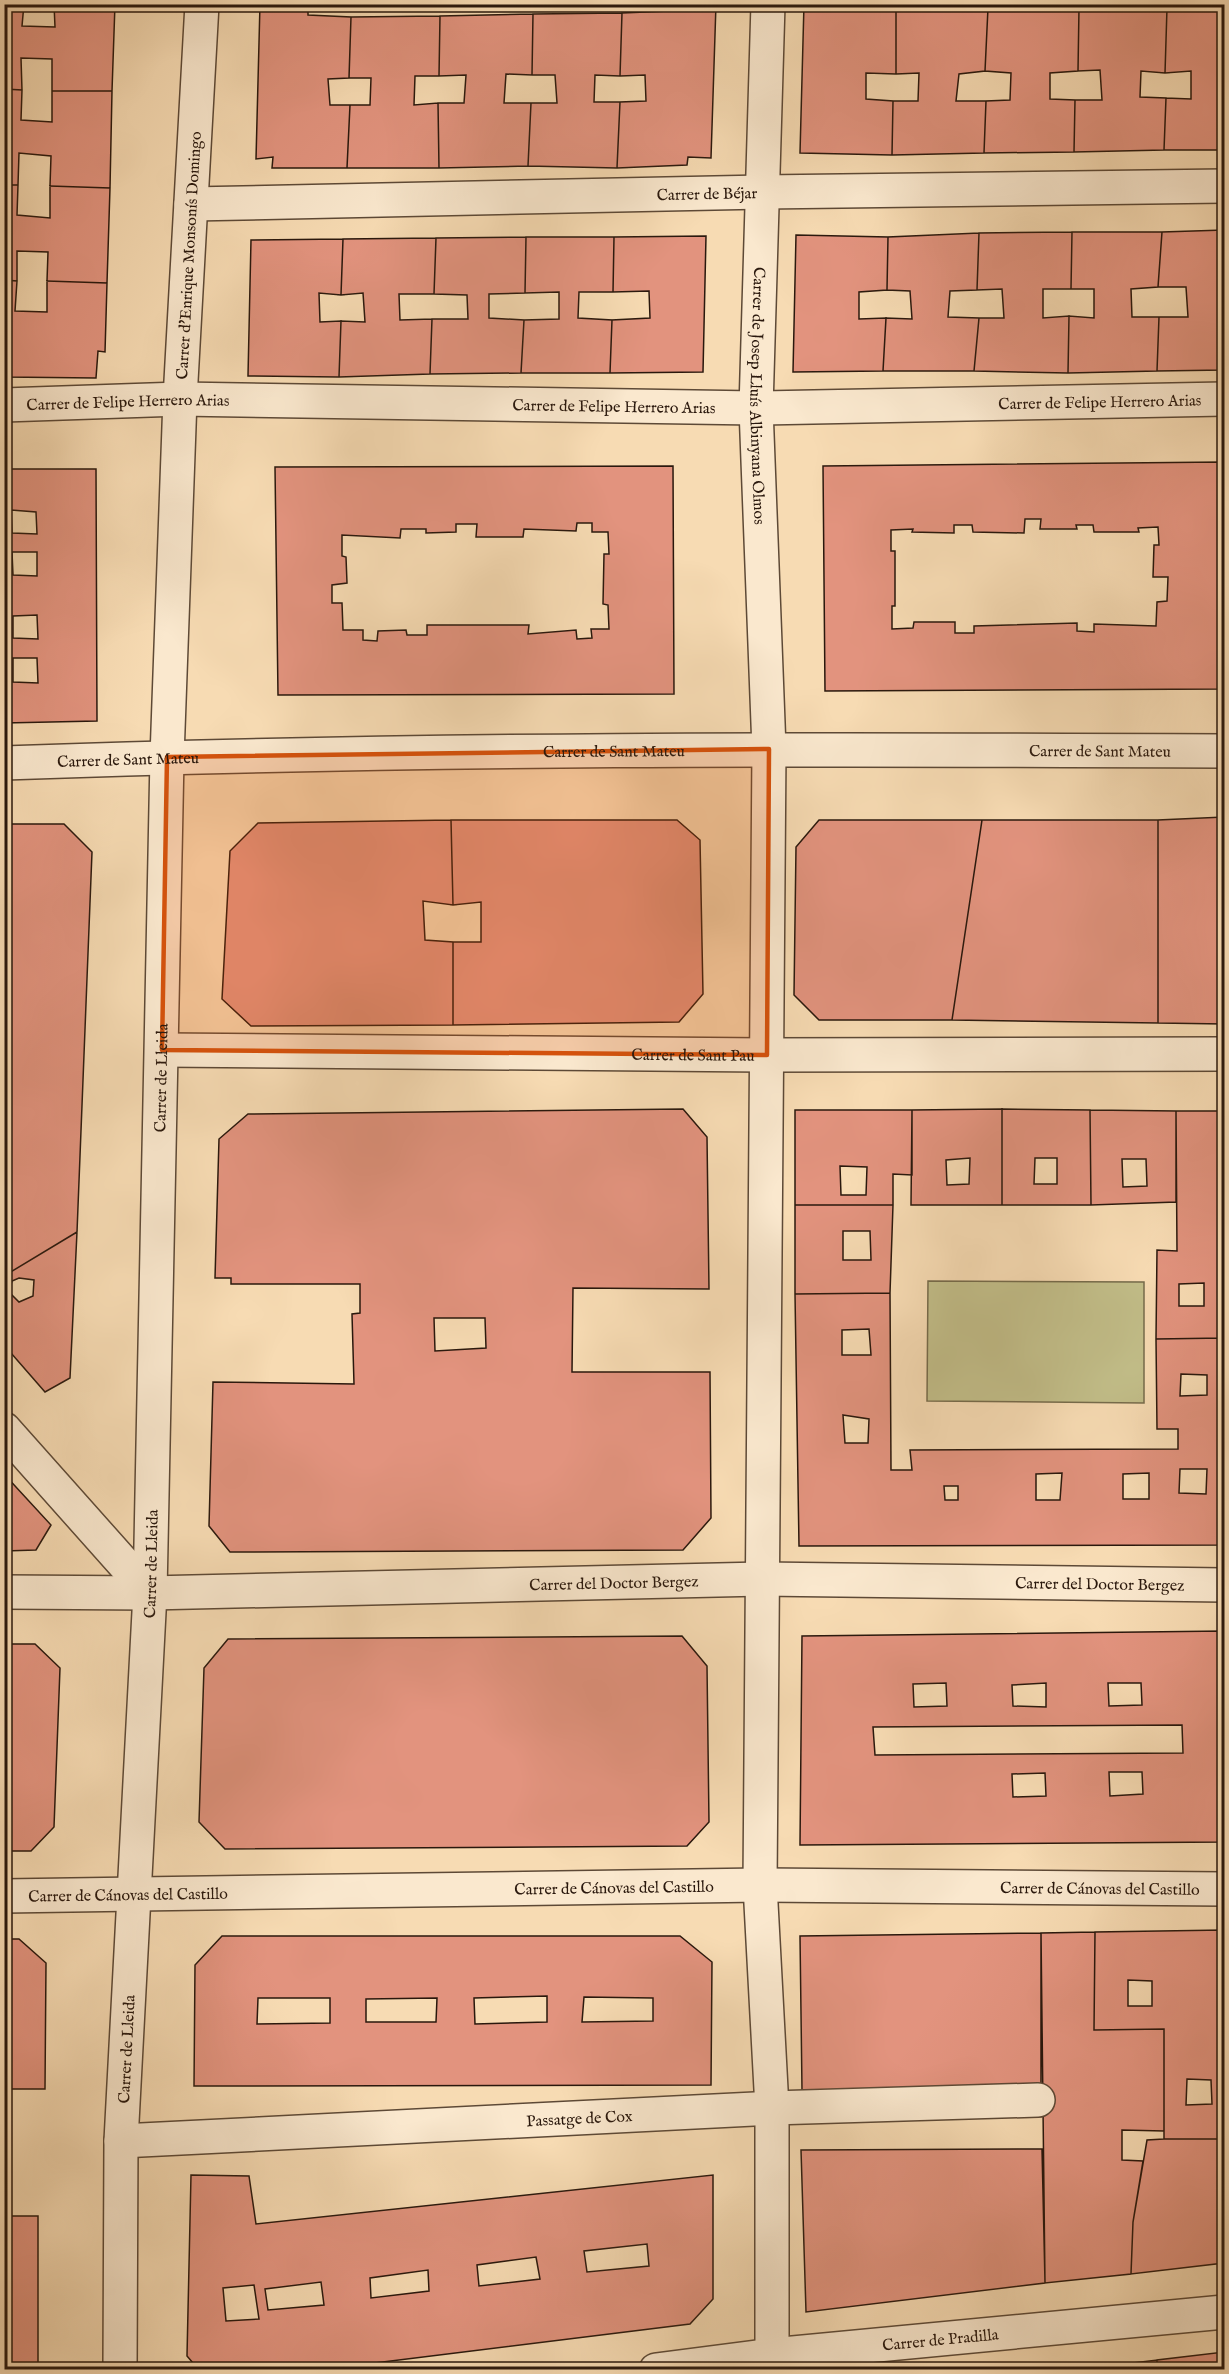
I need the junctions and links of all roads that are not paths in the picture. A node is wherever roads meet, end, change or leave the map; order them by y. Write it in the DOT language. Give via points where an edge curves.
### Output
graph roads {
  1 [pos="202,4"];
  2 [pos="768,4"];
  3 [pos="1224,186"];
  4 [pos="763,192"];
  5 [pos="191,204"];
  6 [pos="180,399"];
  7 [pos="1224,399"];
  8 [pos="4,405"];
  9 [pos="756,408"];
  10 [pos="769,749"];
  11 [pos="1224,751"];
  12 [pos="167,757"];
  13 [pos="4,763"];
  14 [pos="162,1050"];
  15 [pos="1224,1054"];
  16 [pos="767,1055"];
  17 [pos="4,1429"];
  18 [pos="762,1579"];
  19 [pos="1224,1585"];
  20 [pos="4,1592"];
  21 [pos="150,1593"];
  22 [pos="760,1885"];
  23 [pos="1224,1889"];
  24 [pos="132,1894"];
  25 [pos="4,1896"];
  26 [pos="1038,2100"];
  27 [pos="772,2108"];
  28 [pos="121,2141"];
  29 [pos="1224,2312"];
  30 [pos="772,2362"];
  31 [pos="120,2370"];
  32 [pos="656,2370"];
  1 -- 5 [label="street, Carrer d'Enrique Monsonís Domingo"];
  2 -- 4 [label="street, Carrer de Josep Lluís Albinyana Olmos"];
  3 -- 4 [label="street, Carrer de Béjar"];
  4 -- 5 [label="street, Carrer de Béjar"];
  4 -- 9 [label="street, Carrer de Josep Lluís Albinyana Olmos"];
  5 -- 6 [label="street, Carrer d'Enrique Monsonís Domingo"];
  6 -- 8 [label="street, Carrer de Felipe Herrero Arias"];
  6 -- 9 [label="street, Carrer de Felipe Herrero Arias"];
  6 -- 12 [label="street, Carrer d'Enrique Monsonís Domingo"];
  7 -- 9 [label="street, Carrer de Felipe Herrero Arias"];
  9 -- 10 [label="street, Carrer de Josep Lluís Albinyana Olmos"];
  10 -- 11 [label="street, Carrer de Sant Mateu"];
  10 -- 12 [label="street, Carrer de Sant Mateu"];
  10 -- 16 [label="street, Carrer de Josep Lluís Albinyana Olmos"];
  12 -- 13 [label="street, Carrer de Sant Mateu"];
  12 -- 14 [label="street, Carrer de Lleida"];
  14 -- 16 [label="street, Carrer de Sant Pau"];
  14 -- 21 [label="street, Carrer de Lleida"];
  15 -- 16 [label="street, Carrer de Sant Pau"];
  16 -- 18 [label="street, Carrer de Josep Lluís Albinyana Olmos"];
  17 -- 21 [label="street"];
  18 -- 19 [label="street, Carrer del Doctor Bergez"];
  18 -- 21 [label="street, Carrer del Doctor Bergez"];
  18 -- 22 [label="street, Carrer de Josep Lluís Albinyana Olmos"];
  20 -- 21 [label="street, Carrer del Doctor Bergez"];
  21 -- 24 [label="street, Carrer de Lleida"];
  22 -- 23 [label="street, Carrer de Cánovas del Castillo"];
  22 -- 24 [label="street, Carrer de Cánovas del Castillo"];
  22 -- 27 [label="street, Carrer de Josep Lluís Albinyana Olmos"];
  24 -- 25 [label="street, Carrer de Cánovas del Castillo"];
  24 -- 28 [label="street, Carrer de Lleida"];
  26 -- 27 [label="street, Passatge de Cox"];
  27 -- 28 [label="street, Passatge de Cox"];
  27 -- 30 [label="street, Carrer de Josep Lluís Albinyana Olmos"];
  28 -- 31 [label="street, Carrer de Lleida"];
  29 -- 30 [label="street, Carrer de Pradilla"];
  30 -- 32 [label="street, Carrer de Pradilla"];
}
